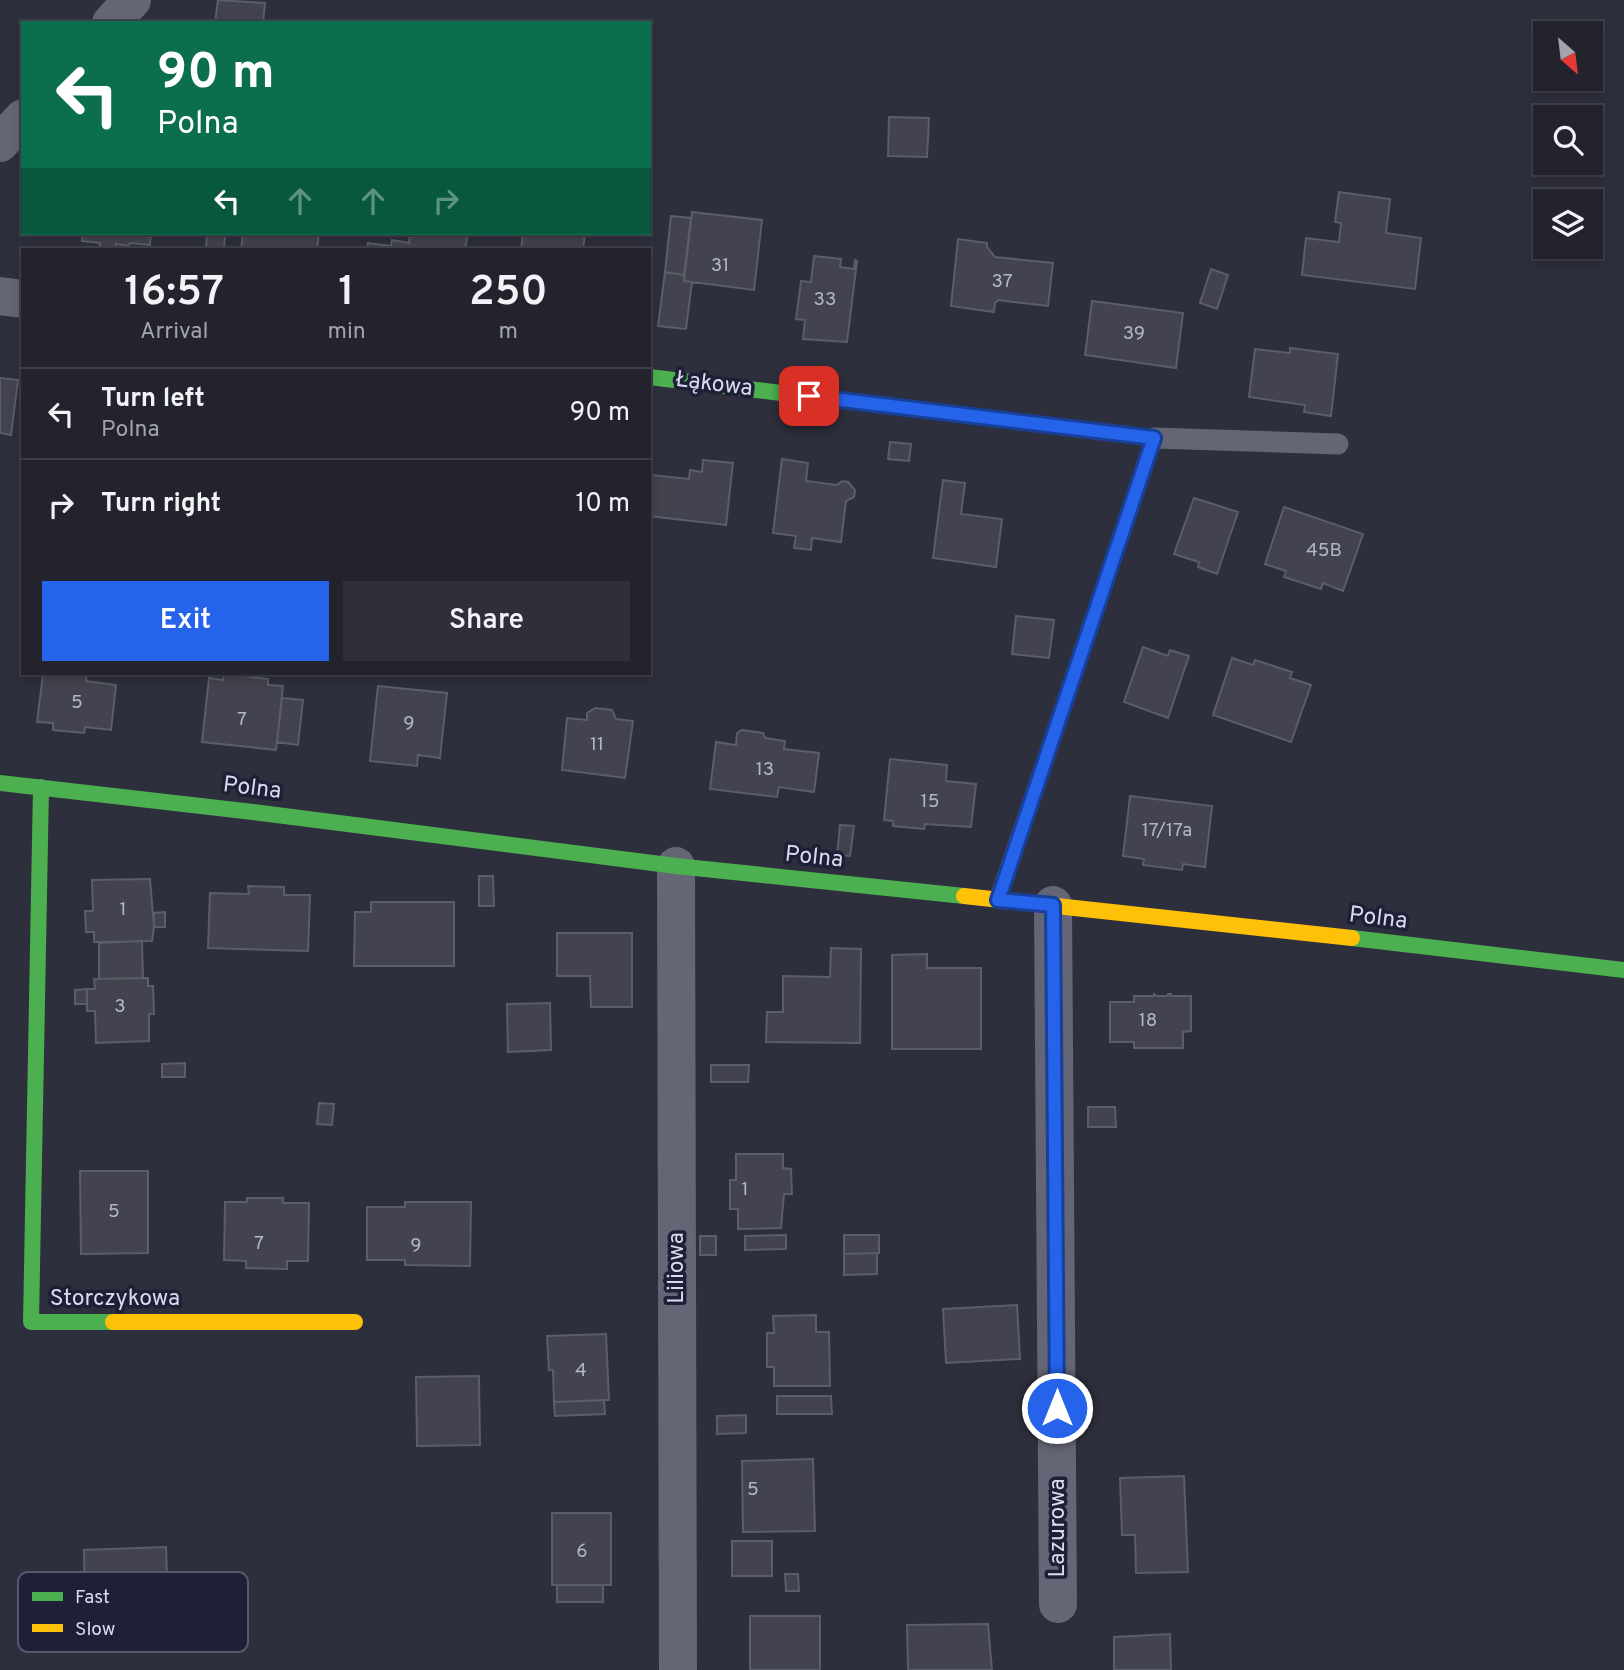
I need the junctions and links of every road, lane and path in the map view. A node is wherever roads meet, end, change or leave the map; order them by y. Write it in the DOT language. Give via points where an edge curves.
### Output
graph roads {
  1 [pos="132,0"];
  2 [pos="113,21"];
  3 [pos="21,120"];
  4 [pos="0,143"];
  5 [pos="0,296"];
  6 [pos="21,299"];
  7 [pos="651,377"];
  8 [pos="1154,438"];
  9 [pos="1338,444"];
  10 [pos="0,783"];
  11 [pos="41,788"];
  12 [pos="676,866"];
  13 [pos="998,900"];
  14 [pos="1053,905"];
  15 [pos="1624,970"];
  16 [pos="355,1322"];
  17 [pos="1058,1604"];
  18 [pos="678,1670"];
  1 -- 2 [label="street"];
  3 -- 4 [label="street"];
  5 -- 6 [label="street"];
  7 -- 8 [label="street, Łąkowa"];
  8 -- 9 [label="lane"];
  8 -- 13 [label="street"];
  10 -- 11 [label="street, Polna"];
  11 -- 12 [label="street, Polna"];
  11 -- 16 [label="street, Storczykowa" via="31,1322"];
  12 -- 13 [label="street, Polna"];
  12 -- 18 [label="street, Liliowa"];
  13 -- 14 [label="street, Polna"];
  14 -- 15 [label="street, Polna"];
  14 -- 17 [label="street, Lazurowa"];
}
